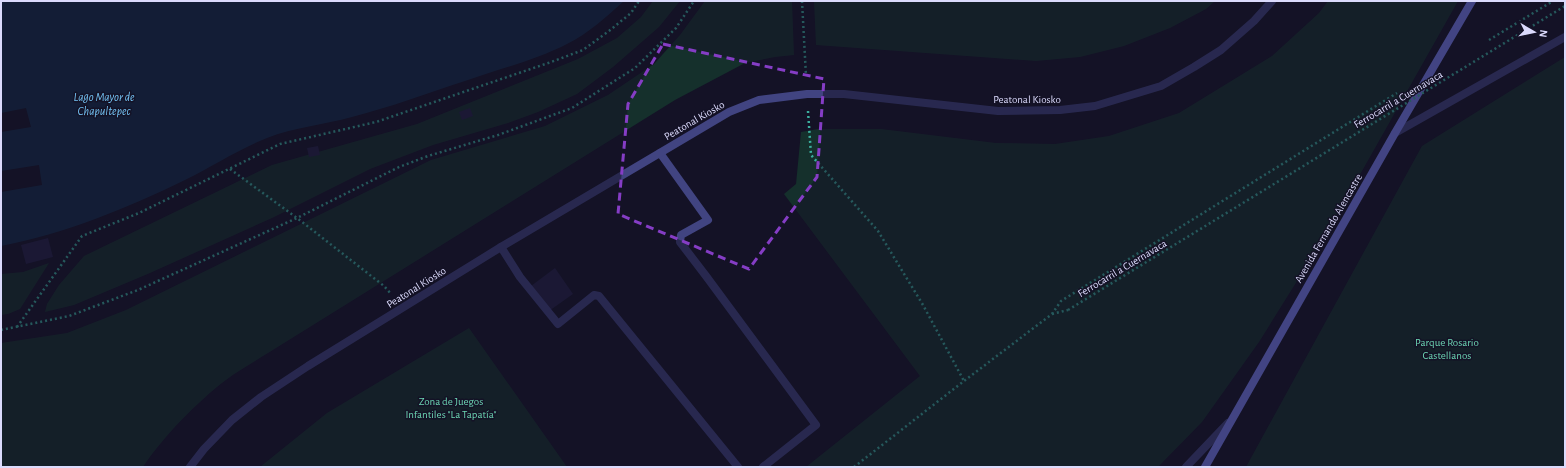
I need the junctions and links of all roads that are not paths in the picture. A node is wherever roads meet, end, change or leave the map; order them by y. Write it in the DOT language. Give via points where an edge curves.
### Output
graph roads {
  1 [pos="1272,1"];
  2 [pos="1472,1"];
  3 [pos="1565,37"];
  4 [pos="1395,133"];
  5 [pos="660,153"];
  6 [pos="501,247"];
  7 [pos="1233,418"];
  8 [pos="190,467"];
  9 [pos="738,467"];
  10 [pos="763,467"];
  11 [pos="1186,467"];
  12 [pos="1204,467"];
  1 -- 5 [label="street, Peatonal Kiosko" via="1221,50 1194,67 1161,86 1095,106 1060,110 998,111 844,94 807,94 759,100 729,112"];
  2 -- 4 [label="street, Avenida Fernando Alencastre"];
  3 -- 4 [label="street"];
  4 -- 7 [label="street, Avenida Fernando Alencastre"];
  5 -- 6 [label="street, Peatonal Kiosko"];
  5 -- 10 [label="street" via="708,220 681,235 680,242 816,425"];
  6 -- 8 [label="street, Peatonal Kiosko" via="261,396 232,420"];
  6 -- 9 [label="street" via="520,277 558,324 594,294 599,296"];
  7 -- 11 [label="street"];
  7 -- 12 [label="street, Avenida Fernando Alencastre"];
}
